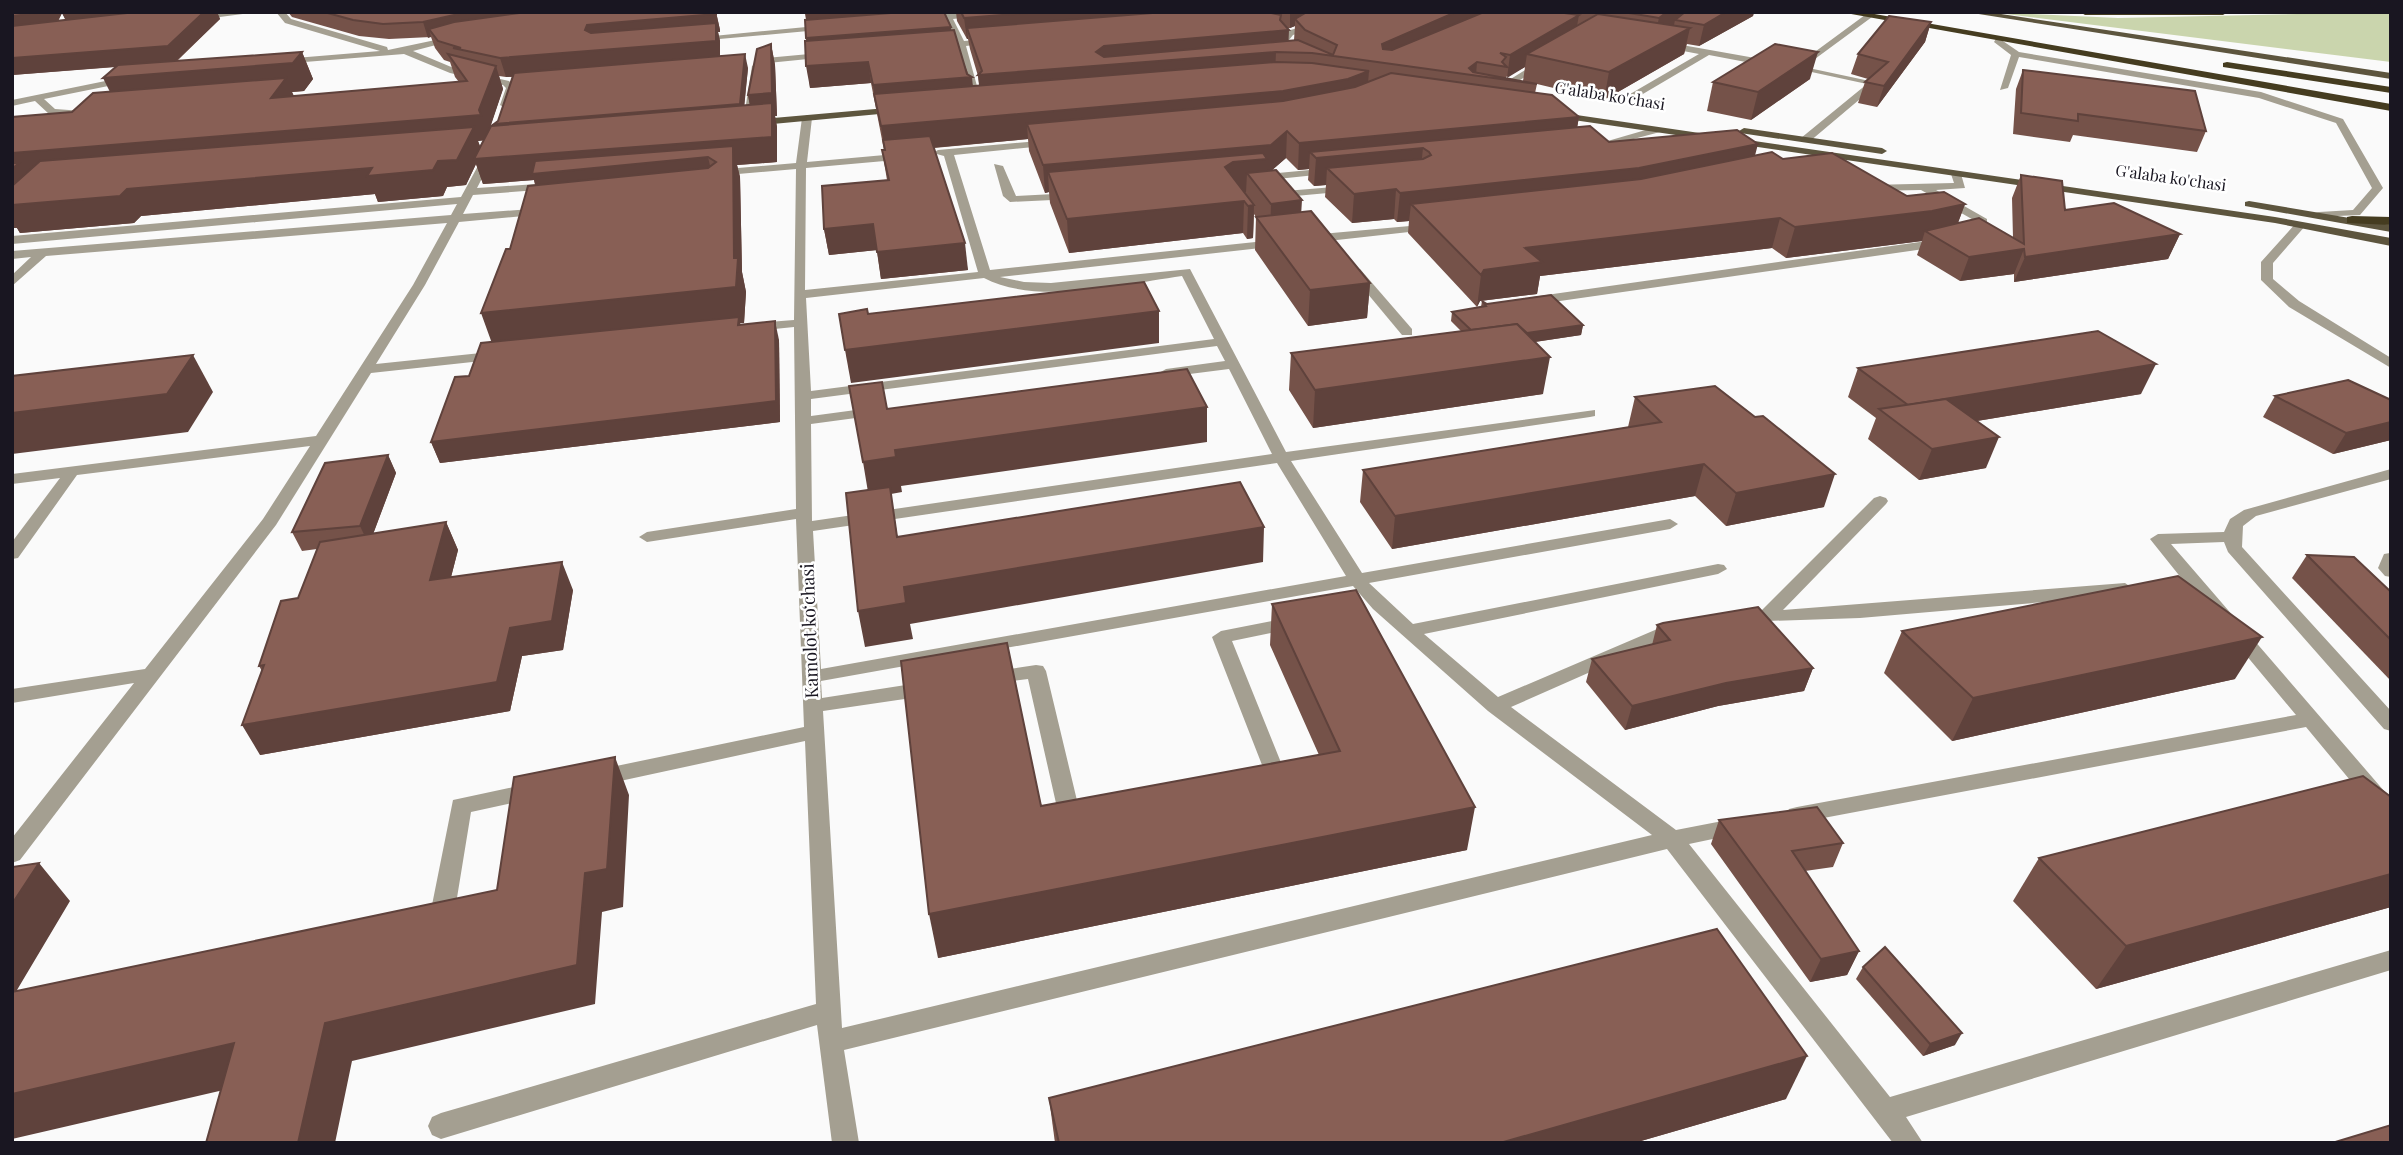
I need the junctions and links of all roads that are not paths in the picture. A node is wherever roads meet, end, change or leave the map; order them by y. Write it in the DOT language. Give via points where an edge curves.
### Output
graph roads {
  1 [pos="253,12"];
  2 [pos="280,12"];
  3 [pos="1012,12"];
  4 [pos="1327,12"];
  5 [pos="1363,12"];
  6 [pos="1845,12"];
  7 [pos="1886,12"];
  8 [pos="1970,12"];
  9 [pos="2085,12"];
  10 [pos="2223,12"];
  11 [pos="948,15"];
  12 [pos="1868,17"];
  13 [pos="1339,18"];
  14 [pos="184,20"];
  15 [pos="910,20"];
  16 [pos="842,26"];
  17 [pos="1277,32"];
  18 [pos="471,34"];
  19 [pos="1289,34"];
  20 [pos="1669,36"];
  21 [pos="692,38"];
  22 [pos="1997,40"];
  23 [pos="1003,41"];
  24 [pos="961,44"];
  25 [pos="921,47"];
  26 [pos="405,51"];
  27 [pos="1707,52"];
  28 [pos="2145,52"];
  29 [pos="842,53"];
  30 [pos="2016,54"];
  31 [pos="1300,56"];
  32 [pos="1286,57"];
  33 [pos="1549,60"];
  34 [pos="766,61"];
  35 [pos="1310,61"];
  36 [pos="274,63"];
  37 [pos="738,63"];
  38 [pos="2213,63"];
  39 [pos="1797,68"];
  40 [pos="2391,76"];
  41 [pos="144,77"];
  42 [pos="520,82"];
  43 [pos="506,83"];
  44 [pos="2003,88"];
  45 [pos="1504,90"];
  46 [pos="2391,90"];
  47 [pos="984,97"];
  48 [pos="1516,97"];
  49 [pos="37,98"];
  50 [pos="1628,99"];
  51 [pos="2347,100"];
  52 [pos="965,101"];
  53 [pos="12,103"];
  54 [pos="1557,103"];
  55 [pos="1585,108"];
  56 [pos="2391,108"];
  57 [pos="99,114"];
  58 [pos="1545,114"];
  59 [pos="2391,114"];
  60 [pos="75,115"];
  61 [pos="37,117"];
  62 [pos="1570,117"];
  63 [pos="741,118"];
  64 [pos="807,118"];
  65 [pos="500,119"];
  66 [pos="1656,130"];
  67 [pos="1805,140"];
  68 [pos="1059,142"];
  69 [pos="487,144"];
  70 [pos="1584,148"];
  71 [pos="1788,150"];
  72 [pos="948,152"];
  73 [pos="1795,163"];
  74 [pos="801,166"];
  75 [pos="998,166"];
  76 [pos="1350,169"];
  77 [pos="705,173"];
  78 [pos="1956,174"];
  79 [pos="1239,180"];
  80 [pos="567,184"];
  81 [pos="1923,187"];
  82 [pos="1353,188"];
  83 [pos="1862,188"];
  84 [pos="1087,195"];
  85 [pos="468,196"];
  86 [pos="1260,197"];
  87 [pos="553,210"];
  88 [pos="2277,215"];
  89 [pos="2319,215"];
  90 [pos="454,220"];
  91 [pos="2352,220"];
  92 [pos="2391,221"];
  93 [pos="1443,225"];
  94 [pos="2300,225"];
  95 [pos="2391,229"];
  96 [pos="1258,232"];
  97 [pos="1962,237"];
  98 [pos="12,240"];
  99 [pos="1948,241"];
  100 [pos="2391,242"];
  101 [pos="1266,243"];
  102 [pos="1336,248"];
  103 [pos="42,253"];
  104 [pos="12,255"];
  105 [pos="985,274"];
  106 [pos="12,282"];
  107 [pos="799,295"];
  108 [pos="1512,304"];
  109 [pos="799,323"];
  110 [pos="745,328"];
  111 [pos="1407,332"];
  112 [pos="1220,342"];
  113 [pos="514,353"];
  114 [pos="1231,364"];
  115 [pos="2391,364"];
  116 [pos="366,369"];
  117 [pos="1149,375"];
  118 [pos="804,396"];
  119 [pos="887,410"];
  120 [pos="1590,413"];
  121 [pos="804,421"];
  122 [pos="321,440"];
  123 [pos="1282,459"];
  124 [pos="72,472"];
  125 [pos="2391,474"];
  126 [pos="12,479"];
  127 [pos="1880,501"];
  128 [pos="804,520"];
  129 [pos="1670,524"];
  130 [pos="646,537"];
  131 [pos="2231,537"];
  132 [pos="12,554"];
  133 [pos="2391,558"];
  134 [pos="1718,569"];
  135 [pos="2391,572"];
  136 [pos="1358,581"];
  137 [pos="2195,583"];
  138 [pos="1379,605"];
  139 [pos="1353,610"];
  140 [pos="1768,615"];
  141 [pos="1313,618"];
  142 [pos="1730,620"];
  143 [pos="1692,624"];
  144 [pos="1409,631"];
  145 [pos="152,674"];
  146 [pos="810,677"];
  147 [pos="970,682"];
  148 [pos="943,686"];
  149 [pos="12,696"];
  150 [pos="812,706"];
  151 [pos="1495,706"];
  152 [pos="2310,719"];
  153 [pos="2391,724"];
  154 [pos="813,732"];
  155 [pos="583,781"];
  156 [pos="1249,781"];
  157 [pos="556,786"];
  158 [pos="2391,814"];
  159 [pos="1099,815"];
  160 [pos="1780,818"];
  161 [pos="1753,824"];
  162 [pos="1672,839"];
  163 [pos="12,854"];
  164 [pos="443,910"];
  165 [pos="2391,960"];
  166 [pos="828,1011"];
  167 [pos="830,1042"];
  168 [pos="1887,1110"];
  169 [pos="441,1126"];
  170 [pos="846,1143"];
  171 [pos="1910,1143"];
  1 -- 14 [label="street"];
  2 -- 26 [label="street" via="288,21 382,49"];
  3 -- 11 [label="street"];
  4 -- 13 [label="street"];
  5 -- 13 [label="street"];
  6 -- 12 [label="highway"];
  7 -- 28 [label="highway"];
  8 -- 40 [label="main road"];
  9 -- 10 [label="highway"];
  11 -- 15 [label="street"];
  11 -- 24 [label="street"];
  12 -- 22 [label="highway"];
  12 -- 39 [label="street"];
  13 -- 19 [label="street"];
  16 -- 21 [label="street"];
  17 -- 19 [label="street"];
  18 -- 26 [label="street"];
  19 -- 31 [label="street" via="1285,40"];
  20 -- 27 [label="street" via="1658,44"];
  22 -- 30 [label="street"];
  22 -- 51 [label="highway"];
  23 -- 24 [label="street"];
  24 -- 25 [label="street"];
  24 -- 47 [label="street"];
  26 -- 36 [label="street"];
  26 -- 43 [label="street" via="453,71"];
  27 -- 39 [label="street"];
  27 -- 50 [label="street"];
  29 -- 34 [label="street" via="813,51"];
  30 -- 44 [label="street"];
  30 -- 89 [label="street" via="2261,95 2340,121 2378,188 2356,213"];
  31 -- 32 [label="street"];
  31 -- 35 [label="street"];
  33 -- 45 [label="street"];
  34 -- 37 [label="street"];
  34 -- 63 [label="street" via="755,68"];
  38 -- 46 [label="highway"];
  39 -- 67 [label="street" via="1874,83"];
  41 -- 49 [label="street"];
  42 -- 43 [label="street"];
  43 -- 65 [label="street" via="511,88"];
  45 -- 48 [label="main road"];
  47 -- 52 [label="main road"];
  49 -- 53 [label="street"];
  49 -- 60 [label="street" via="52,112"];
  51 -- 56 [label="highway"];
  51 -- 59 [label="highway"];
  54 -- 55 [label="main road, G'alaba ko'chasi"];
  55 -- 62 [label="main road"];
  55 -- 67 [label="main road, G'alaba ko'chasi"];
  57 -- 60 [label="street"];
  58 -- 62 [label="main road, G'alaba ko'chasi"];
  60 -- 61 [label="street"];
  62 -- 66 [label="main road, G'alaba ko'chasi"];
  63 -- 64 [label="main road"];
  63 -- 64 [label="main road" via="910,105"];
  64 -- 74 [label="street, Kamolot koʻchasi"];
  66 -- 70 [label="street"];
  66 -- 71 [label="main road, G'alaba ko'chasi"];
  67 -- 88 [label="main road, G'alaba ko'chasi"];
  68 -- 72 [label="street"];
  69 -- 85 [label="street"];
  71 -- 73 [label="street" via="1785,161"];
  71 -- 78 [label="main road, G'alaba ko'chasi"];
  72 -- 74 [label="street"];
  72 -- 105 [label="street"];
  74 -- 77 [label="street"];
  74 -- 107 [label="street, Kamolot koʻchasi"];
  75 -- 84 [label="street" via="1014,200"];
  76 -- 79 [label="street"];
  78 -- 81 [label="street" via="1961,186"];
  78 -- 88 [label="main road, G'alaba ko'chasi"];
  80 -- 85 [label="street"];
  81 -- 83 [label="street"];
  81 -- 97 [label="street" via="1983,221 1977,231"];
  82 -- 86 [label="street"];
  85 -- 90 [label="street"];
  85 -- 98 [label="street"];
  87 -- 90 [label="street"];
  88 -- 89 [label="main road"];
  88 -- 94 [label="main road"];
  89 -- 91 [label="main road"];
  90 -- 103 [label="street"];
  90 -- 116 [label="street"];
  91 -- 92 [label="highway"];
  91 -- 95 [label="main road"];
  93 -- 102 [label="street"];
  94 -- 100 [label="main road"];
  94 -- 115 [label="street" via="2267,262 2267,280 2294,304"];
  96 -- 101 [label="street"];
  99 -- 108 [label="street"];
  101 -- 102 [label="street"];
  101 -- 105 [label="street"];
  102 -- 111 [label="street"];
  103 -- 104 [label="street"];
  103 -- 106 [label="street"];
  105 -- 107 [label="street"];
  105 -- 112 [label="street" via="995,283 1030,288 1186,272"];
  107 -- 109 [label="street, Kamolot koʻchasi"];
  109 -- 110 [label="street"];
  109 -- 118 [label="street, Kamolot koʻchasi"];
  112 -- 114 [label="street"];
  112 -- 118 [label="street"];
  113 -- 116 [label="street"];
  114 -- 117 [label="street"];
  114 -- 123 [label="street"];
  116 -- 122 [label="street"];
  118 -- 121 [label="street, Kamolot koʻchasi"];
  119 -- 121 [label="street"];
  120 -- 123 [label="street"];
  121 -- 128 [label="street, Kamolot koʻchasi"];
  122 -- 124 [label="street"];
  122 -- 145 [label="street" via="270,521"];
  123 -- 128 [label="street"];
  123 -- 136 [label="street"];
  124 -- 126 [label="street"];
  124 -- 132 [label="street"];
  125 -- 131 [label="street" via="2250,513 2231,528"];
  127 -- 140 [label="street"];
  128 -- 130 [label="street"];
  128 -- 146 [label="street, Kamolot koʻchasi"];
  129 -- 136 [label="street"];
  131 -- 137 [label="street" via="2158,540"];
  131 -- 153 [label="street" via="2234,548"];
  133 -- 135 [label="street" via="2387,568"];
  134 -- 144 [label="street"];
  136 -- 138 [label="street"];
  136 -- 146 [label="street"];
  137 -- 140 [label="street" via="1860,612"];
  137 -- 152 [label="street"];
  138 -- 139 [label="street"];
  138 -- 144 [label="street"];
  140 -- 142 [label="street"];
  141 -- 156 [label="street" via="1222,638 1276,775"];
  143 -- 151 [label="street"];
  144 -- 151 [label="street"];
  145 -- 149 [label="street"];
  145 -- 163 [label="street"];
  146 -- 150 [label="street, Kamolot koʻchasi"];
  147 -- 159 [label="street" via="1036,671 1071,821"];
  148 -- 150 [label="street"];
  150 -- 154 [label="street, Kamolot koʻchasi"];
  151 -- 162 [label="street"];
  152 -- 158 [label="street"];
  152 -- 160 [label="street"];
  154 -- 155 [label="street"];
  154 -- 166 [label="street, Kamolot koʻchasi"];
  157 -- 164 [label="street" via="461,806"];
  161 -- 162 [label="street"];
  162 -- 167 [label="street"];
  162 -- 168 [label="street"];
  165 -- 168 [label="street"];
  166 -- 167 [label="street, Kamolot koʻchasi"];
  166 -- 169 [label="street"];
  167 -- 170 [label="street, Kamolot koʻchasi"];
  168 -- 171 [label="street"];
}
